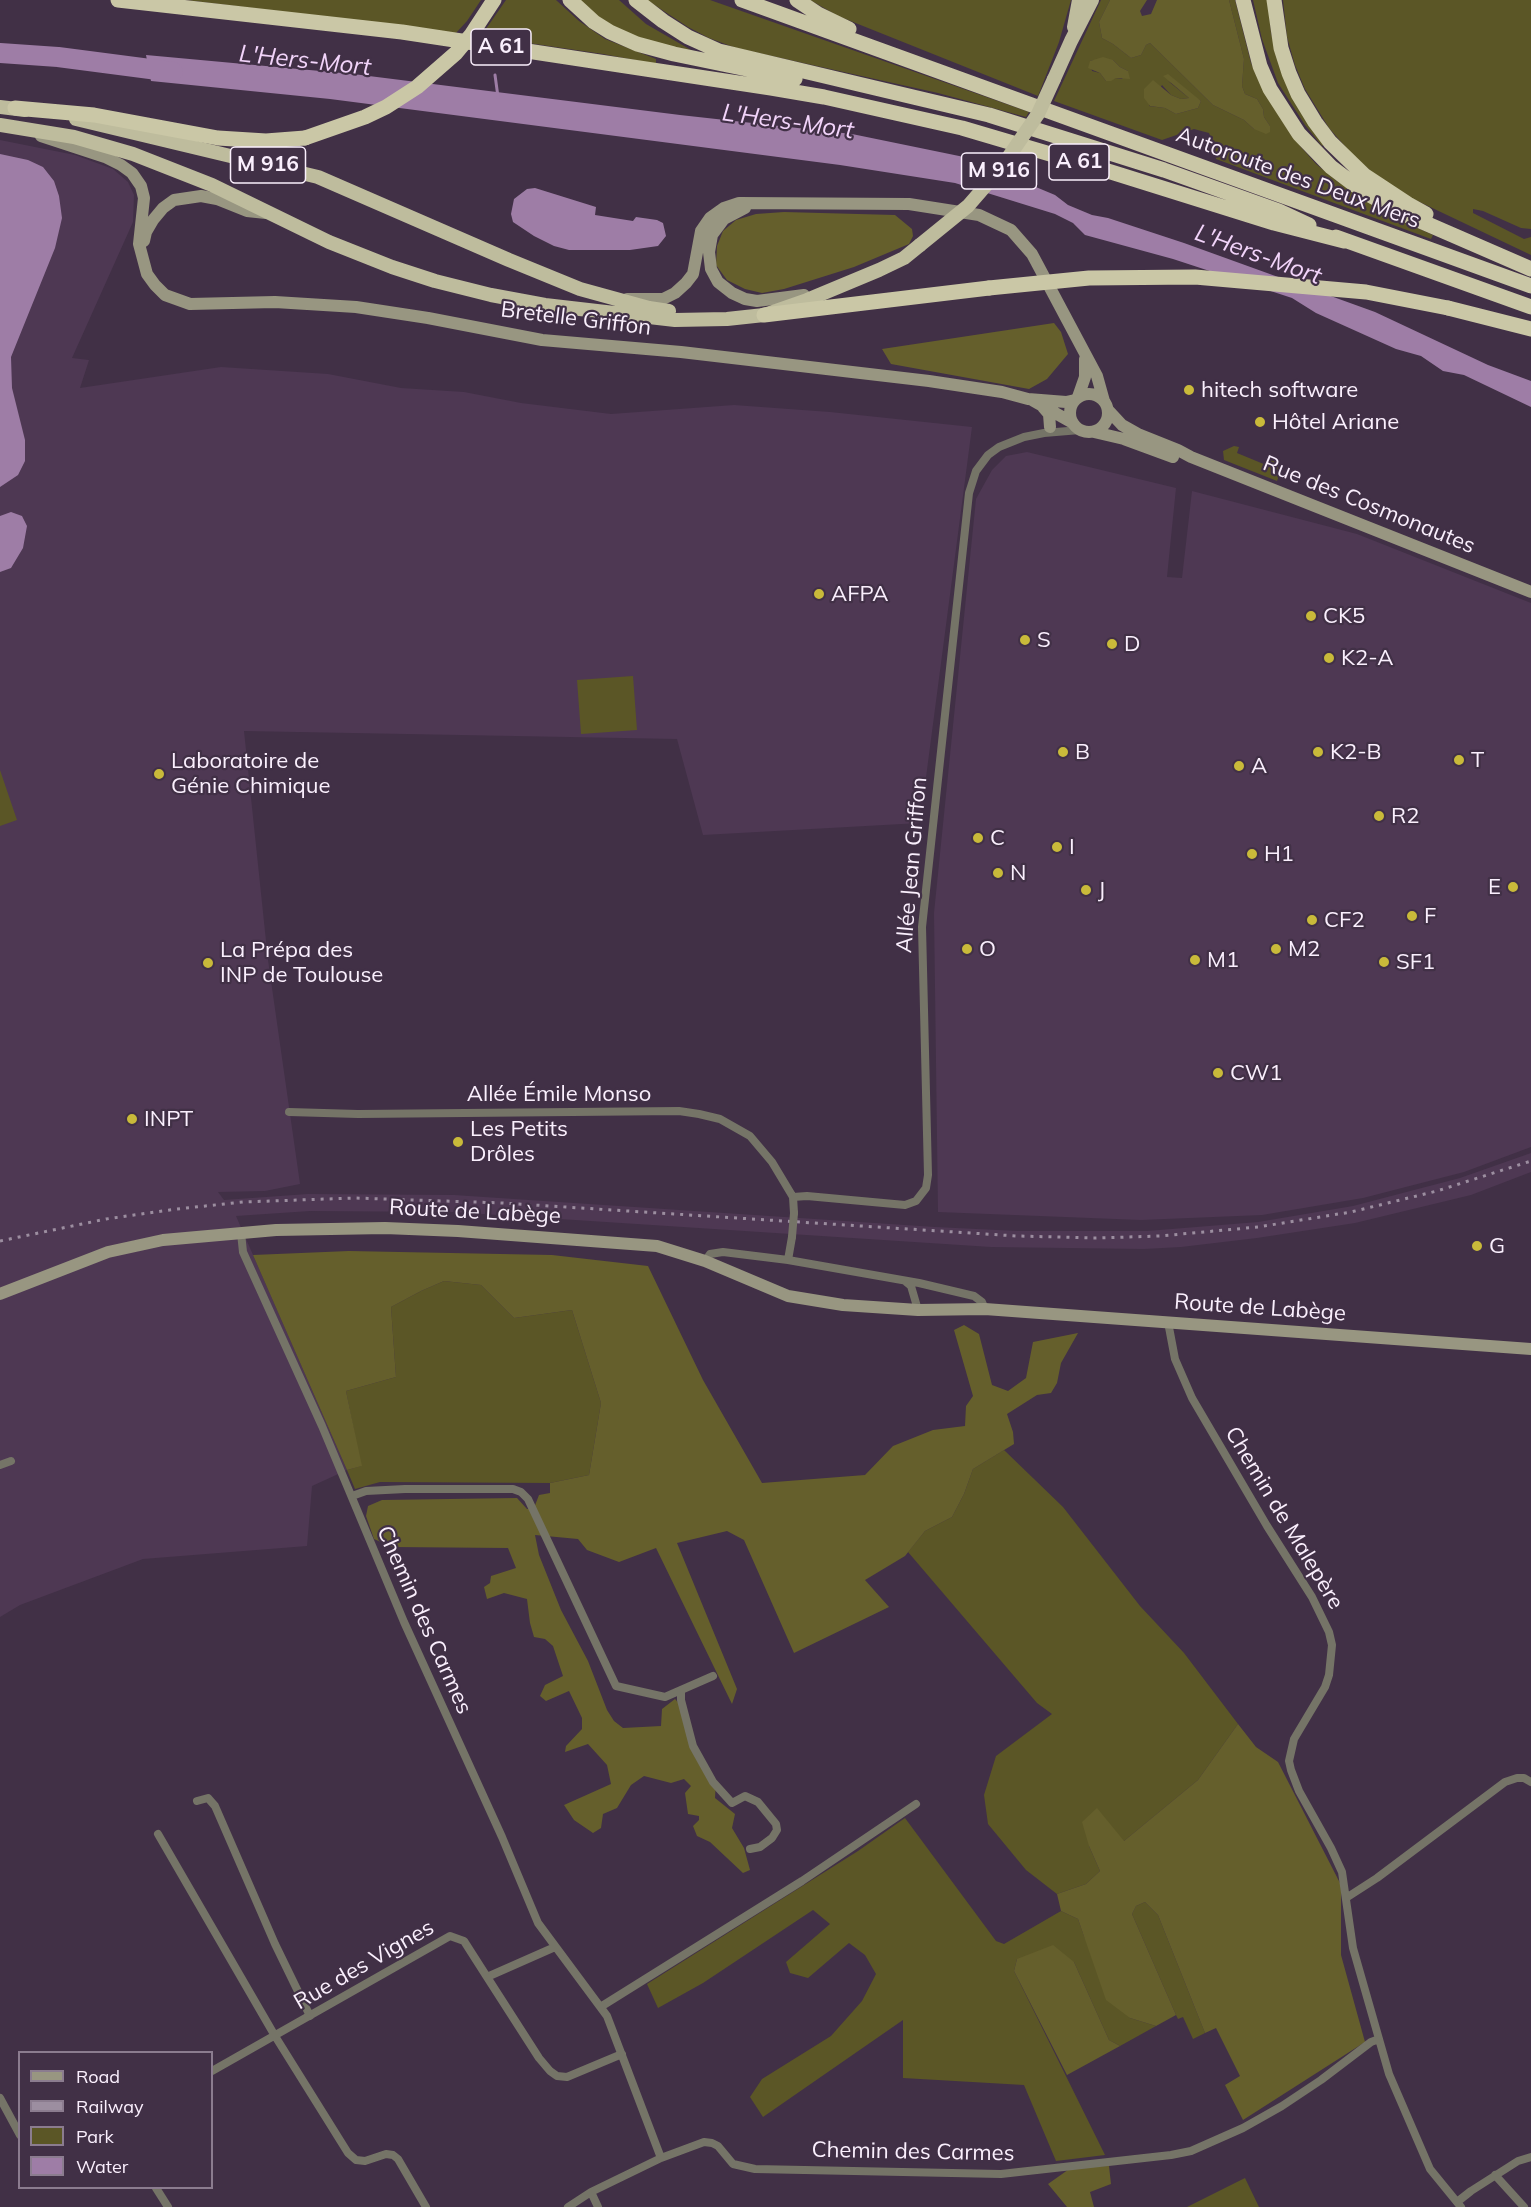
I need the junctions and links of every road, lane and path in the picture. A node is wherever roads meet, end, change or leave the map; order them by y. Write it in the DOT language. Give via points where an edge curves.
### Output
graph roads {
  1 [pos="118,0"];
  2 [pos="494,0"];
  3 [pos="570,0"];
  4 [pos="636,0"];
  5 [pos="742,0"];
  6 [pos="797,0"];
  7 [pos="1079,0"];
  8 [pos="1092,0"];
  9 [pos="1243,0"];
  10 [pos="1274,0"];
  11 [pos="1071,41"];
  12 [pos="894,54"];
  13 [pos="836,78"];
  14 [pos="7,107"];
  15 [pos="0,125"];
  16 [pos="17,128"];
  17 [pos="772,202"];
  18 [pos="270,213"];
  19 [pos="1344,241"];
  20 [pos="920,245"];
  21 [pos="141,257"];
  22 [pos="1507,258"];
  23 [pos="1531,269"];
  24 [pos="1531,286"];
  25 [pos="804,295"];
  26 [pos="621,299"];
  27 [pos="1531,308"];
  28 [pos="764,315"];
  29 [pos="1531,329"];
  30 [pos="1084,355"];
  31 [pos="1028,399"];
  32 [pos="1076,399"];
  33 [pos="1106,406"];
  34 [pos="1043,407"];
  35 [pos="1071,421"];
  36 [pos="1047,430"];
  37 [pos="1094,432"];
  38 [pos="1191,458"];
  39 [pos="1531,592"];
  40 [pos="289,1112"];
  41 [pos="793,1197"];
  42 [pos="241,1233"];
  43 [pos="788,1260"];
  44 [pos="705,1261"];
  45 [pos="906,1282"];
  46 [pos="0,1293"];
  47 [pos="985,1309"];
  48 [pos="918,1310"];
  49 [pos="1168,1322"];
  50 [pos="1531,1349"];
  51 [pos="11,1461"];
  52 [pos="0,1465"];
  53 [pos="352,1496"];
  54 [pos="713,1676"];
  55 [pos="681,1690"];
  56 [pos="1531,1782"];
  57 [pos="197,1801"];
  58 [pos="916,1803"];
  59 [pos="158,1834"];
  60 [pos="750,1849"];
  61 [pos="1346,1898"];
  62 [pos="555,1947"];
  63 [pos="488,1977"];
  64 [pos="602,2006"];
  65 [pos="310,2016"];
  66 [pos="275,2036"];
  67 [pos="1379,2039"];
  68 [pos="622,2054"];
  69 [pos="213,2070"];
  70 [pos="0,2098"];
  71 [pos="18,2131"];
  72 [pos="1531,2157"];
  73 [pos="661,2158"];
  74 [pos="1495,2175"];
  75 [pos="157,2189"];
  76 [pos="591,2192"];
  77 [pos="1459,2205"];
  78 [pos="168,2207"];
  79 [pos="426,2207"];
  80 [pos="568,2207"];
  81 [pos="598,2207"];
  82 [pos="1524,2207"];
  1 -- 19 [label="highway, A 61" via="402,32 835,100 973,132"];
  2 -- 14 [label="highway, bridge" via="456,53 417,87 365,117 305,138 218,138 94,115"];
  3 -- 13 [label="highway" via="610,32 651,48 803,81"];
  4 -- 13 [label="highway" via="688,37 719,51"];
  5 -- 12 [label="highway, A 61"];
  6 -- 12 [label="highway"];
  7 -- 11 [label="highway, M 916"];
  8 -- 11 [label="highway, M 916"];
  9 -- 22 [label="highway" via="1270,89 1314,152 1346,180 1386,205"];
  10 -- 22 [label="highway" via="1289,73 1330,142 1385,190"];
  11 -- 20 [label="highway, M 916, bridge" via="1038,114 1001,168 968,206"];
  12 -- 24 [label="highway, Autoroute des Deux Mers / A 61"];
  13 -- 19 [label="highway" via="988,115 1164,170 1279,211"];
  14 -- 26 [label="highway, M 916" via="92,122 318,177 580,289"];
  15 -- 16 [label="highway"];
  16 -- 18 [label="highway, M 916" via="74,137 134,154"];
  16 -- 21 [label="main road, Bretelle Griffon" via="105,158 132,173 144,198"];
  17 -- 25 [label="main road" via="740,210 724,219 712,235 711,269 718,282 745,298 757,301"];
  17 -- 26 [label="main road" via="739,203 710,218 701,231 693,274 675,293 663,299"];
  17 -- 30 [label="main road" via="909,204 979,215 998,223 1011,230 1032,254"];
  18 -- 21 [label="main road" via="247,212 201,196 174,200 163,207 146,232"];
  18 -- 28 [label="highway, M 916" via="392,267 491,295 675,320"];
  19 -- 27 [label="highway, A 61"];
  20 -- 25 [label="highway, M 916"];
  20 -- 28 [label="highway, M 916" via="879,270"];
  21 -- 31 [label="main road, Bretelle Griffon" via="154,285 190,304 274,302 356,307 542,340 929,381"];
  22 -- 23 [label="highway"];
  25 -- 26 [label="highway, M 916" via="734,310 678,312"];
  28 -- 29 [label="highway, bridge" via="1089,278 1194,277 1366,292"];
  30 -- 32 [label="main road" via="1085,377"];
  30 -- 33 [label="main road" via="1097,376"];
  31 -- 32 [label="main road, Bretelle Griffon"];
  31 -- 34 [label="main road, Bretelle Griffon"];
  32 -- 33 [label="main road" via="1089,394 1100,397"];
  32 -- 35 [label="main road"];
  33 -- 37 [label="main road" via="1107,422"];
  33 -- 38 [label="main road, Rue des Cosmonautes" via="1122,425"];
  34 -- 35 [label="main road, Bretelle Griffon"];
  34 -- 36 [label="main road" via="1049,414"];
  35 -- 36 [label="street, Allée Jean Griffon"];
  35 -- 36 [label="street, Allée Jean Griffon"];
  35 -- 37 [label="main road"];
  36 -- 41 [label="street, Allée Jean Griffon" via="1009,441 988,455 976,471 969,493 922,927 926,1188 916,1201 905,1205"];
  37 -- 38 [label="main road, Rue des Cosmonautes" via="1175,457"];
  38 -- 39 [label="main road, Rue des Cosmonautes"];
  40 -- 41 [label="street, Allée Émile Monso" via="699,1114 720,1119 750,1136 772,1162"];
  41 -- 43 [label="street, bridge"];
  42 -- 44 [label="main road, Route de Labège" via="385,1228 458,1231 657,1246"];
  42 -- 46 [label="main road, Route de Labège" via="122,1248"];
  42 -- 53 [label="street, Chemin des Carmes" via="243,1252"];
  43 -- 44 [label="street" via="723,1252 710,1254"];
  43 -- 45 [label="street"];
  44 -- 48 [label="main road, Route de Labège" via="788,1296 843,1305"];
  45 -- 47 [label="street" via="965,1292 982,1302"];
  45 -- 48 [label="street" via="911,1286"];
  47 -- 48 [label="main road, Route de Labège"];
  47 -- 49 [label="main road, Route de Labège"];
  49 -- 50 [label="main road, Route de Labège"];
  49 -- 61 [label="street, Chemin de Malepère" via="1175,1359 1192,1398 1312,1597 1329,1632 1329,1675 1294,1739 1289,1761 1299,1791 1339,1864"];
  51 -- 52 [label="street"];
  53 -- 55 [label="street" via="366,1491 405,1489 521,1492 528,1499 616,1686 665,1697"];
  53 -- 62 [label="street, Chemin des Carmes" via="538,1923"];
  54 -- 55 [label="street"];
  55 -- 60 [label="street" via="693,1746 713,1782 732,1803 746,1796 758,1802 776,1824 772,1838"];
  56 -- 61 [label="street" via="1517,1778 1505,1782"];
  57 -- 65 [label="street" via="208,1798 215,1806"];
  58 -- 64 [label="street" via="802,1881"];
  59 -- 66 [label="street"];
  61 -- 67 [label="street, Chemin de Malepère" via="1353,1948"];
  62 -- 63 [label="street"];
  62 -- 64 [label="street, Chemin des Carmes"];
  63 -- 65 [label="street, Rue des Vignes" via="464,1941 450,1936"];
  63 -- 68 [label="street, Rue des Vignes" via="539,2058 557,2076 567,2077"];
  64 -- 68 [label="street, Chemin des Carmes"];
  65 -- 66 [label="street, Rue des Vignes"];
  66 -- 69 [label="street, Rue des Vignes"];
  66 -- 79 [label="street" via="348,2153 365,2161 393,2155"];
  67 -- 73 [label="street, Chemin des Carmes" via="1243,2128 1191,2151 1171,2155 1001,2174 755,2169 734,2164 718,2146 704,2142"];
  67 -- 77 [label="street, Chemin de Malepère" via="1421,2151"];
  68 -- 73 [label="street, Chemin des Carmes"];
  70 -- 71 [label="street"];
  72 -- 74 [label="street, Chemin de Malepère"];
  73 -- 76 [label="street"];
  74 -- 77 [label="street, Chemin de Malepère"];
  74 -- 82 [label="street"];
  75 -- 78 [label="street"];
  76 -- 80 [label="street"];
  76 -- 81 [label="street"];
}
